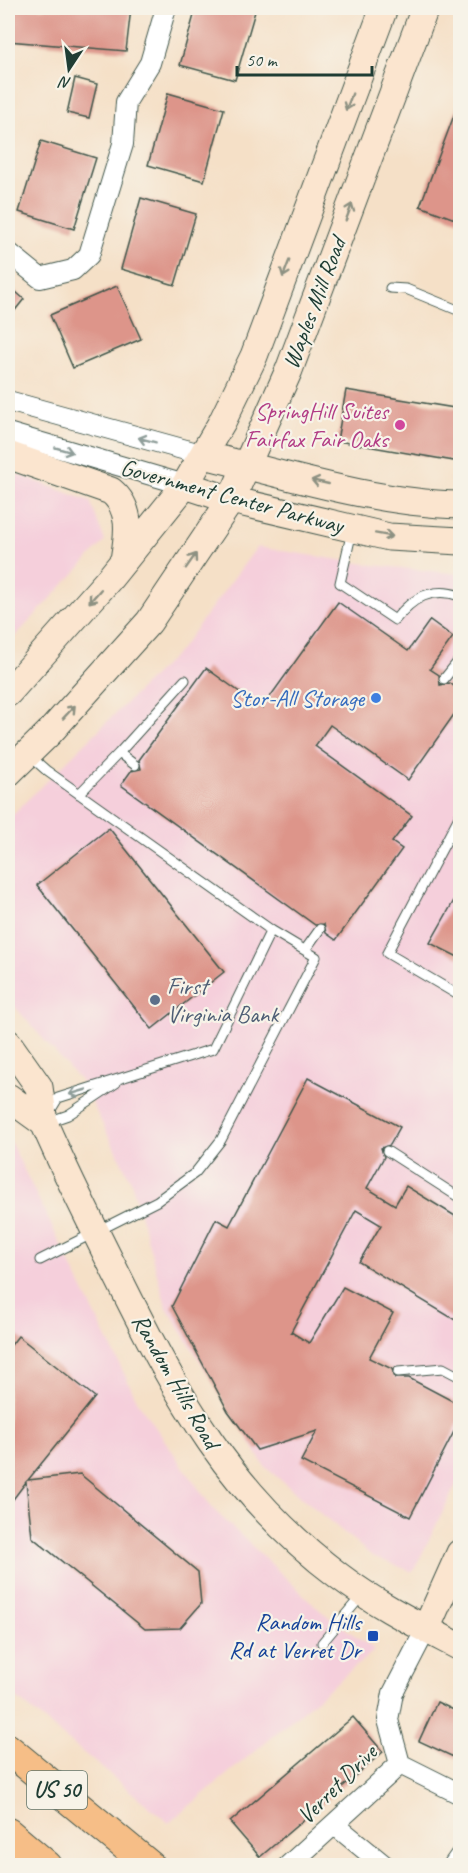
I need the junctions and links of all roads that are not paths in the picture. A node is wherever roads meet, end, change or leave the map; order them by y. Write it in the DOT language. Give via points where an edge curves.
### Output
graph roads {
  1 [pos="166,8"];
  2 [pos="384,8"];
  3 [pos="425,8"];
  4 [pos="8,252"];
  5 [pos="390,288"];
  6 [pos="460,311"];
  7 [pos="8,401"];
  8 [pos="8,433"];
  9 [pos="8,455"];
  10 [pos="204,455"];
  11 [pos="247,465"];
  12 [pos="185,485"];
  13 [pos="231,500"];
  14 [pos="460,505"];
  15 [pos="352,529"];
  16 [pos="460,541"];
  17 [pos="124,560"];
  18 [pos="460,596"];
  19 [pos="460,658"];
  20 [pos="444,679"];
  21 [pos="184,680"];
  22 [pos="8,693"];
  23 [pos="119,753"];
  24 [pos="28,754"];
  25 [pos="135,765"];
  26 [pos="8,773"];
  27 [pos="80,794"];
  28 [pos="460,815"];
  29 [pos="320,929"];
  30 [pos="271,930"];
  31 [pos="305,950"];
  32 [pos="460,996"];
  33 [pos="8,1043"];
  34 [pos="125,1076"];
  35 [pos="8,1097"];
  36 [pos="44,1123"];
  37 [pos="387,1151"];
  38 [pos="460,1198"];
  39 [pos="96,1233"];
  40 [pos="40,1260"];
  41 [pos="398,1372"];
  42 [pos="460,1377"];
  43 [pos="460,1553"];
  44 [pos="363,1593"];
  45 [pos="426,1629"];
  46 [pos="322,1643"];
  47 [pos="460,1647"];
  48 [pos="8,1749"];
  49 [pos="400,1764"];
  50 [pos="460,1794"];
  51 [pos="335,1825"];
  52 [pos="8,1833"];
  53 [pos="460,1856"];
  54 [pos="47,1866"];
  55 [pos="150,1866"];
  56 [pos="288,1866"];
  57 [pos="385,1866"];
  58 [pos="453,1866"];
  1 -- 4 [label="street" via="150,63 126,102 123,144 89,255 73,270 40,278"];
  2 -- 10 [label="main road, Waples Mill Road, one-way" via="254,356"];
  11 -- 3 [label="main road, Waples Mill Road, one-way" via="290,370"];
  5 -- 6 [label="lane" via="406,289"];
  10 -- 7 [label="street, Government Center Parkway, one-way"];
  8 -- 12 [label="street, Government Center Parkway, one-way"];
  9 -- 17 [label="main road" via="111,491 118,497 128,522"];
  10 -- 11 [label="main road, Government Center Parkway"];
  10 -- 12 [label="main road, Waples Mill Road"];
  11 -- 13 [label="main road, Waples Mill Road"];
  14 -- 11 [label="main road, Government Center Parkway, one-way" via="373,495"];
  12 -- 13 [label="main road, Government Center Parkway"];
  12 -- 17 [label="main road, Waples Mill Road"];
  13 -- 15 [label="main road, Government Center Parkway"];
  24 -- 13 [label="main road, Waples Mill Road, one-way" via="149,622"];
  15 -- 16 [label="main road, Government Center Parkway, one-way" via="389,537"];
  15 -- 18 [label="lane" via="340,583 395,620 408,603 422,594"];
  17 -- 22 [label="main road, Waples Mill Road, one-way"];
  19 -- 20 [label="lane"];
  21 -- 23 [label="lane"];
  23 -- 25 [label="lane"];
  23 -- 27 [label="lane"];
  24 -- 26 [label="main road, Waples Mill Road"];
  24 -- 27 [label="lane"];
  27 -- 30 [label="lane"];
  28 -- 32 [label="lane" via="387,953"];
  29 -- 31 [label="lane"];
  30 -- 31 [label="lane"];
  30 -- 34 [label="lane" via="213,1049"];
  31 -- 39 [label="lane" via="316,957 221,1140 195,1173 158,1202"];
  33 -- 36 [label="main road, Random Hills Road" via="39,1087"];
  34 -- 36 [label="lane" via="68,1115"];
  34 -- 36 [label="lane, one-way" via="57,1098"];
  35 -- 36 [label="main road, Random Hills Road"];
  36 -- 39 [label="main road, Random Hills Road"];
  37 -- 38 [label="lane"];
  39 -- 40 [label="lane"];
  39 -- 44 [label="main road, Random Hills Road" via="152,1347 198,1426 236,1477 284,1529"];
  41 -- 42 [label="lane" via="443,1368"];
  43 -- 45 [label="main road"];
  44 -- 45 [label="main road, Random Hills Road"];
  44 -- 46 [label="lane"];
  45 -- 47 [label="main road, Random Hills Road"];
  45 -- 49 [label="street, Verret Drive" via="393,1693 388,1720"];
  48 -- 55 [label="main road, US 50"];
  49 -- 50 [label="street"];
  49 -- 51 [label="street, Verret Drive"];
  51 -- 56 [label="street, Verret Drive"];
  51 -- 57 [label="street"];
  52 -- 54 [label="main road, US 50"];
  53 -- 58 [label="street"];
}
